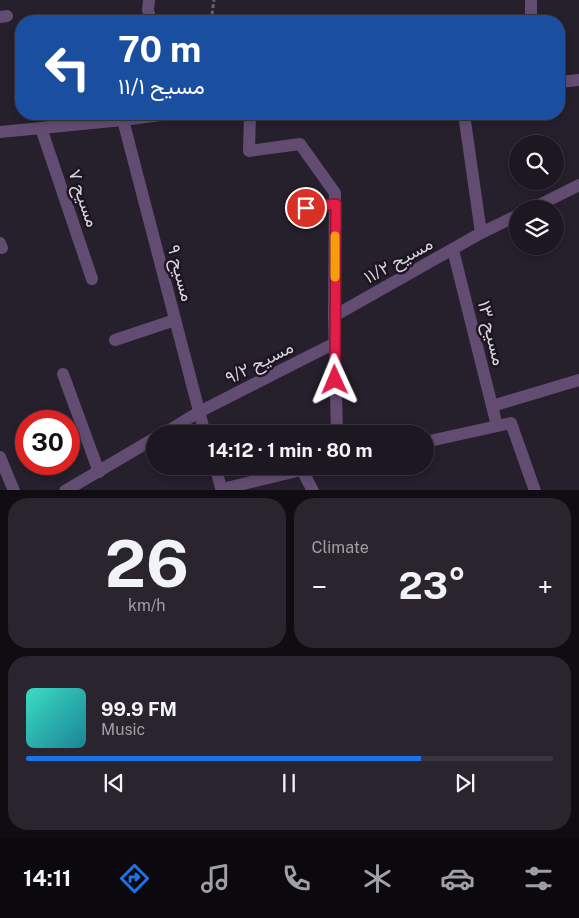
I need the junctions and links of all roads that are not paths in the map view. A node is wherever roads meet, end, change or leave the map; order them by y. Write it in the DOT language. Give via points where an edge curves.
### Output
graph roads {
  1 [pos="149,0"];
  2 [pos="531,0"];
  3 [pos="149,15"];
  4 [pos="531,15"];
  5 [pos="579,80"];
  6 [pos="565,81"];
  7 [pos="123,120"];
  8 [pos="250,120"];
  9 [pos="465,120"];
  10 [pos="41,128"];
  11 [pos="0,132"];
  12 [pos="579,185"];
  13 [pos="549,200"];
  14 [pos="336,204"];
  15 [pos="291,210"];
  16 [pos="509,219"];
  17 [pos="481,233"];
  18 [pos="453,250"];
  19 [pos="92,279"];
  20 [pos="334,316"];
  21 [pos="175,320"];
  22 [pos="115,340"];
  23 [pos="334,343"];
  24 [pos="63,374"];
  25 [pos="579,380"];
  26 [pos="492,406"];
  27 [pos="198,412"];
  28 [pos="177,425"];
  29 [pos="202,425"];
  30 [pos="337,425"];
  31 [pos="497,426"];
  32 [pos="434,440"];
  33 [pos="146,443"];
  34 [pos="0,457"];
  35 [pos="99,472"];
  36 [pos="218,475"];
  37 [pos="282,475"];
  38 [pos="305,475"];
  39 [pos="71,489"];
  40 [pos="14,490"];
  41 [pos="222,490"];
  42 [pos="313,490"];
  43 [pos="535,490"];
  1 -- 3 [label="street"];
  2 -- 4 [label="street"];
  5 -- 6 [label="street"];
  7 -- 10 [label="street"];
  7 -- 21 [label="street, مسیح ۹"];
  8 -- 14 [label="street" via="249,151 300,144 335,193"];
  9 -- 17 [label="street"];
  10 -- 11 [label="street"];
  10 -- 19 [label="street, مسیح ۷"];
  12 -- 13 [label="street"];
  14 -- 15 [label="street"];
  14 -- 20 [label="street"];
  16 -- 17 [label="street, مسیح ۱۱/۲"];
  17 -- 18 [label="street, مسیح ۱۱/۲"];
  18 -- 20 [label="street, مسیح ۱۱/۲"];
  18 -- 26 [label="street, مسیح ۱۳"];
  20 -- 23 [label="street"];
  21 -- 22 [label="street"];
  21 -- 27 [label="street, مسیح ۹"];
  23 -- 27 [label="street, مسیح ۹/۲"];
  23 -- 30 [label="street"];
  24 -- 35 [label="street"];
  25 -- 26 [label="street"];
  26 -- 31 [label="street, مسیح ۱۳"];
  27 -- 28 [label="street, مسیح ۹/۲"];
  27 -- 29 [label="street, مسیح ۹"];
  31 -- 32 [label="street"];
  31 -- 43 [label="street" via="511,423"];
  33 -- 35 [label="street"];
  34 -- 40 [label="street"];
  35 -- 39 [label="street"];
  36 -- 41 [label="street"];
  37 -- 41 [label="street"];
  38 -- 42 [label="street"];
}
